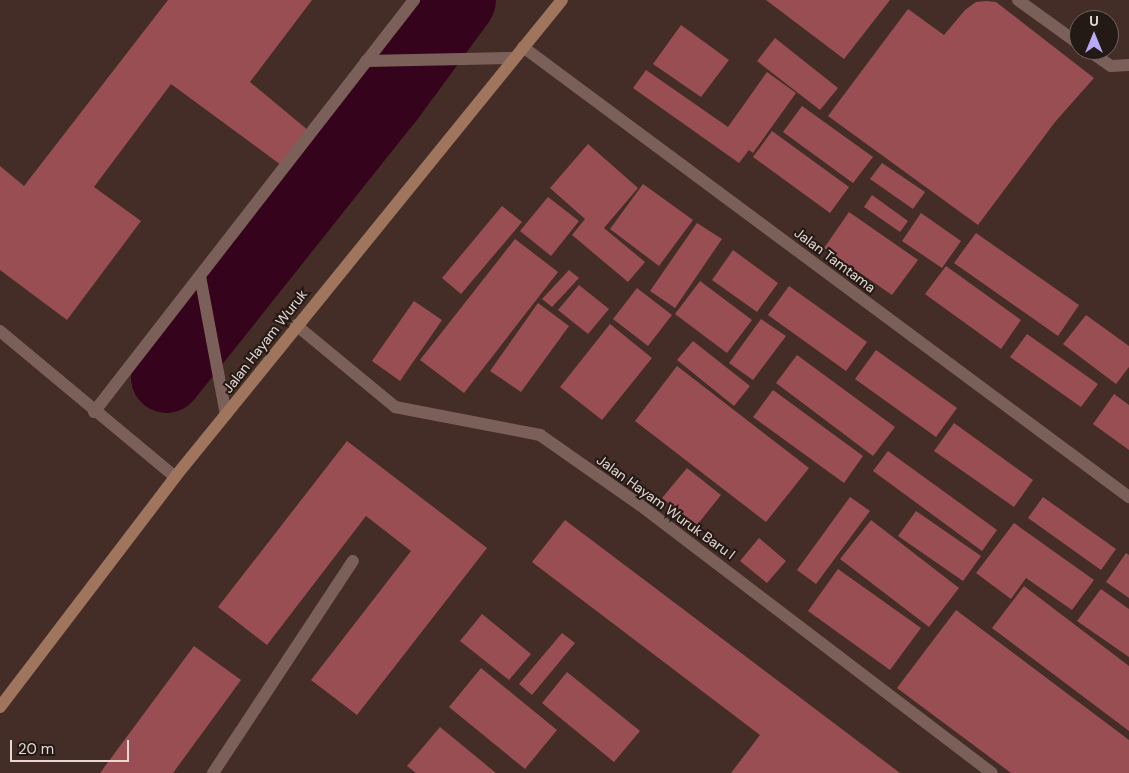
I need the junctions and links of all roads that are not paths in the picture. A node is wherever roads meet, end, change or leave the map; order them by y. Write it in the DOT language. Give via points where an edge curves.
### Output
graph roads {
  1 [pos="414,0"];
  2 [pos="562,0"];
  3 [pos="1018,0"];
  4 [pos="1069,37"];
  5 [pos="523,47"];
  6 [pos="513,58"];
  7 [pos="1102,60"];
  8 [pos="366,61"];
  9 [pos="1129,65"];
  10 [pos="200,276"];
  11 [pos="296,325"];
  12 [pos="0,331"];
  13 [pos="94,412"];
  14 [pos="226,415"];
  15 [pos="175,477"];
  16 [pos="1129,497"];
  17 [pos="353,561"];
  18 [pos="0,707"];
  19 [pos="213,773"];
  20 [pos="992,773"];
  1 -- 8 [label="street"];
  2 -- 5 [label="street, Jalan Hayam Wuruk"];
  3 -- 4 [label="street"];
  5 -- 6 [label="street, Jalan Hayam Wuruk"];
  5 -- 16 [label="street, Jalan Tamtama"];
  6 -- 8 [label="street"];
  6 -- 11 [label="street, Jalan Hayam Wuruk"];
  7 -- 9 [label="street" via="1111,66"];
  8 -- 10 [label="street"];
  10 -- 13 [label="street"];
  10 -- 14 [label="street"];
  11 -- 14 [label="street, Jalan Hayam Wuruk"];
  11 -- 20 [label="street, Jalan Hayam Wuruk Baru I" via="395,407 540,435 640,505"];
  12 -- 13 [label="street"];
  13 -- 15 [label="street"];
  14 -- 15 [label="street, Jalan Hayam Wuruk"];
  15 -- 18 [label="street, Jalan Hayam Wuruk"];
  17 -- 19 [label="street"];
}
